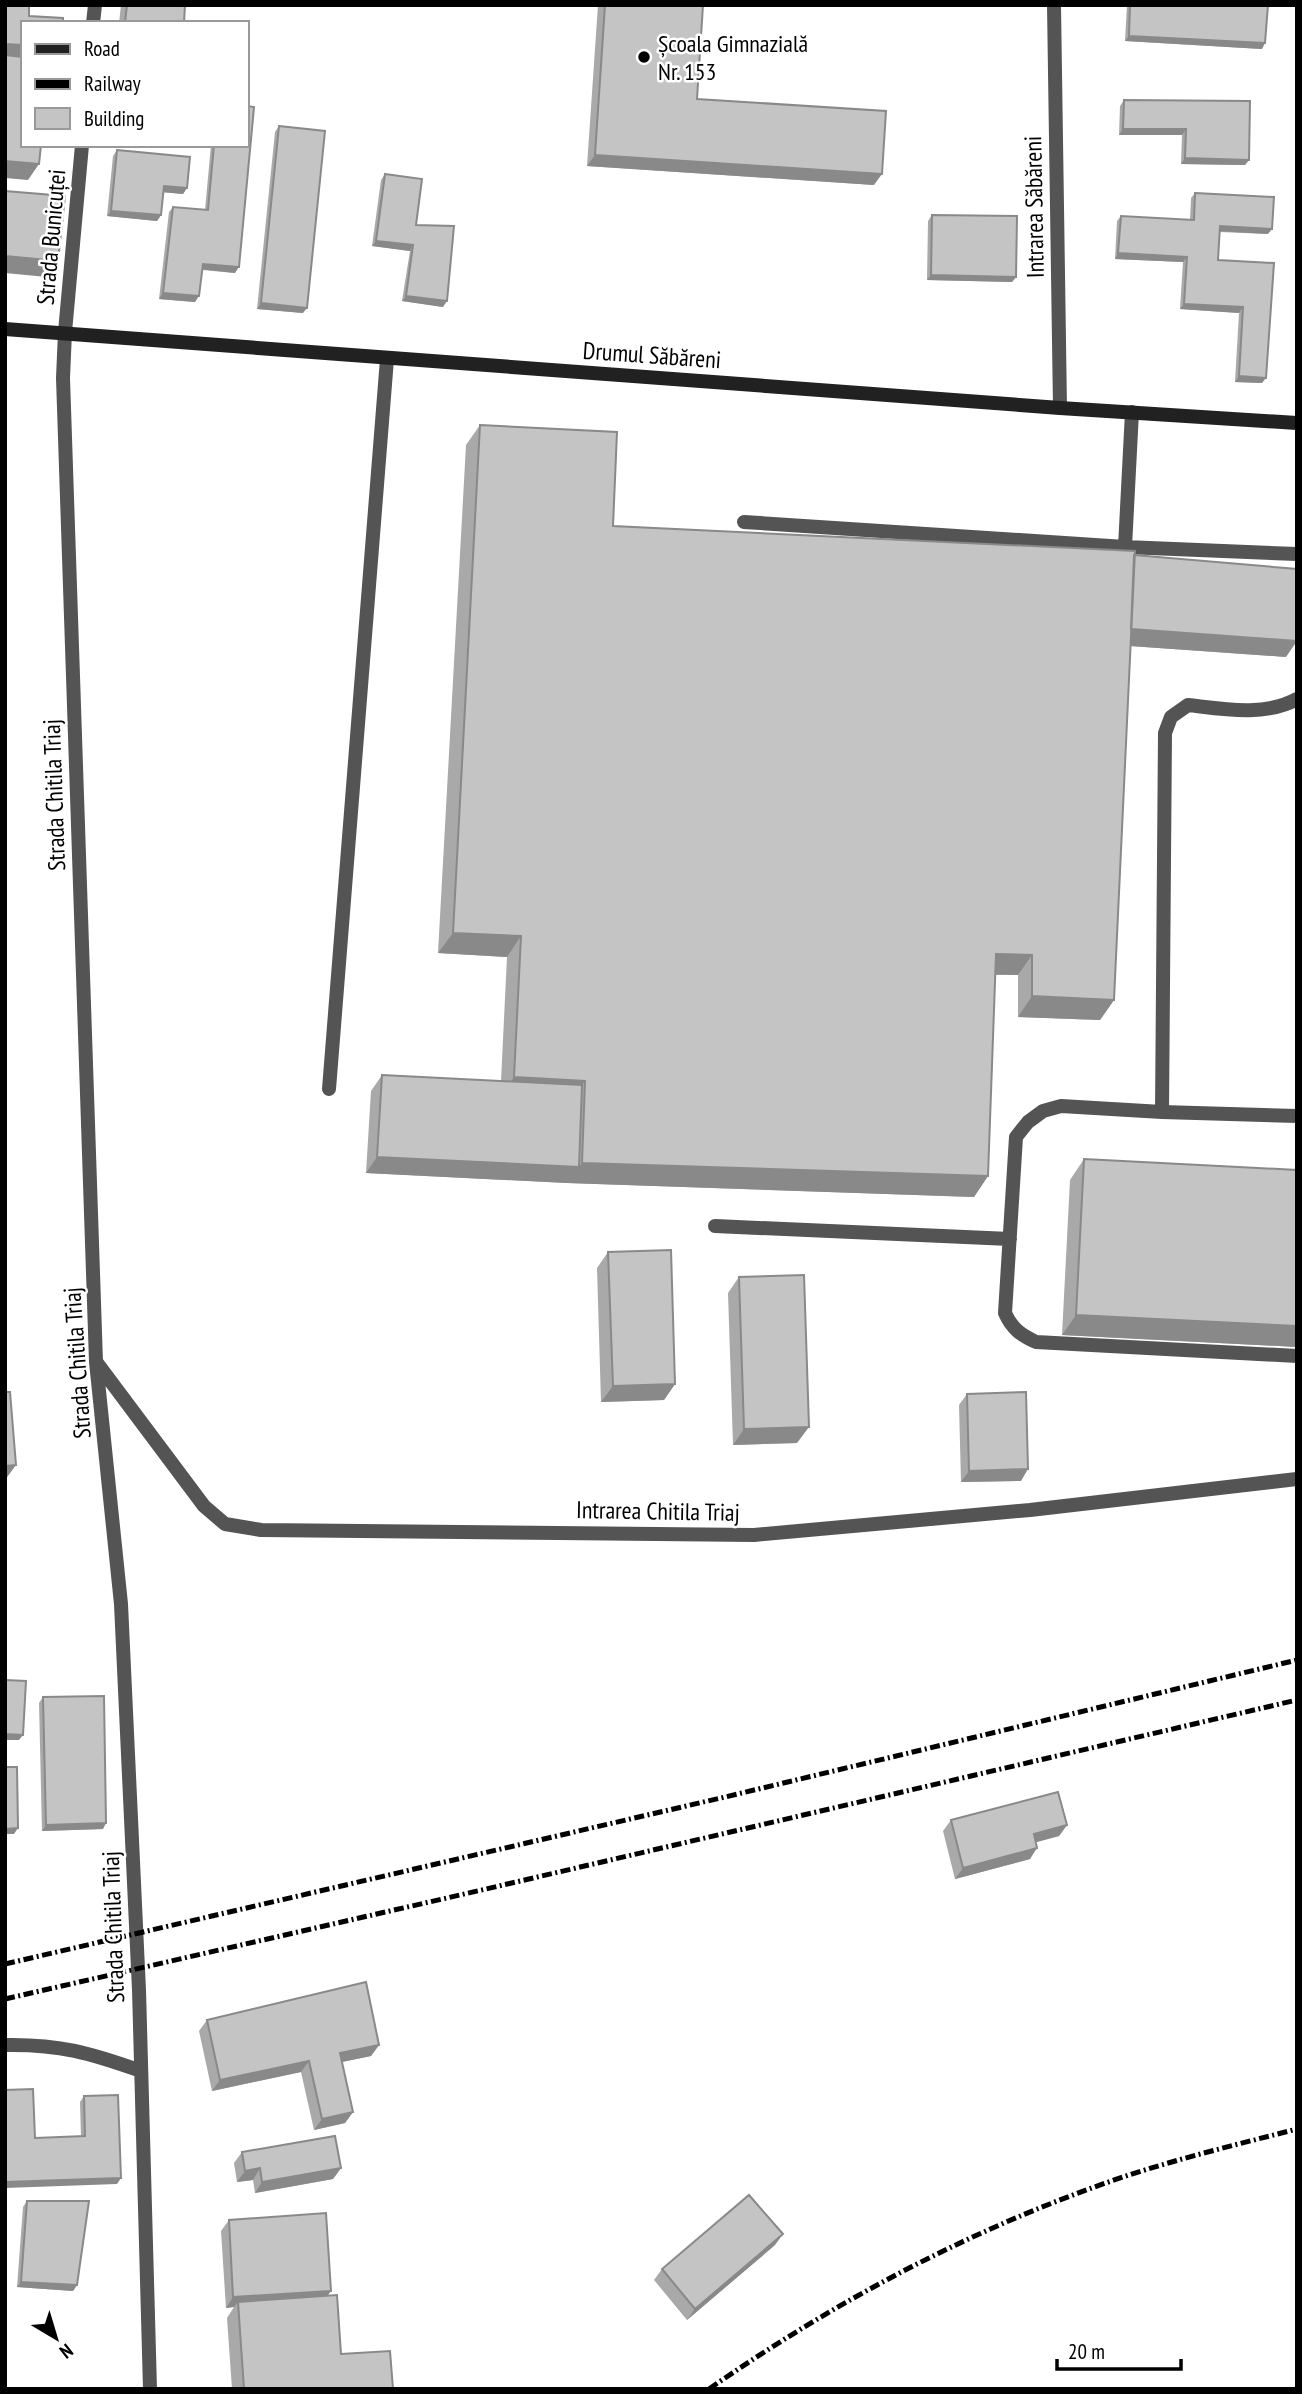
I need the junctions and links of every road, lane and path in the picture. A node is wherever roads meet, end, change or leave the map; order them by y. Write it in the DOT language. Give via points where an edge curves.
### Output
graph roads {
  1 [pos="1055,5"];
  2 [pos="82,147"];
  3 [pos="5,329"];
  4 [pos="65,332"];
  5 [pos="387,359"];
  6 [pos="1060,408"];
  7 [pos="1132,412"];
  8 [pos="1297,423"];
  9 [pos="744,522"];
  10 [pos="1125,547"];
  11 [pos="1297,554"];
  12 [pos="1297,699"];
  13 [pos="328,1089"];
  14 [pos="1162,1112"];
  15 [pos="1297,1116"];
  16 [pos="715,1226"];
  17 [pos="1010,1239"];
  18 [pos="1297,1356"];
  19 [pos="96,1362"];
  20 [pos="1297,1479"];
  21 [pos="5,2045"];
  22 [pos="141,2071"];
  23 [pos="150,2389"];
  1 -- 6 [label="street, Intrarea Săbăreni"];
  2 -- 4 [label="street, Strada Bunicuței"];
  3 -- 4 [label="main road, Drumul Săbăreni"];
  4 -- 5 [label="main road, Drumul Săbăreni"];
  4 -- 19 [label="street, Strada Chitila Triaj"];
  5 -- 6 [label="main road, Drumul Săbăreni"];
  5 -- 13 [label="street"];
  6 -- 7 [label="main road, Drumul Săbăreni"];
  7 -- 8 [label="main road, Drumul Săbăreni"];
  7 -- 10 [label="street"];
  9 -- 10 [label="street"];
  10 -- 11 [label="street"];
  12 -- 14 [label="street" via="1244,711 1188,705 1171,717 1165,733"];
  14 -- 15 [label="street"];
  14 -- 17 [label="street" via="1061,1106 1028,1122 1016,1137"];
  16 -- 17 [label="street"];
  17 -- 18 [label="street" via="1005,1313 1021,1335 1036,1342"];
  19 -- 20 [label="street, Intrarea Chitila Triaj" via="204,1506 225,1524 261,1530 754,1535"];
  19 -- 22 [label="street, Strada Chitila Triaj" via="121,1604"];
  21 -- 22 [label="street" via="40,2044 85,2052"];
  22 -- 23 [label="street, Strada Chitila Triaj"];
}
